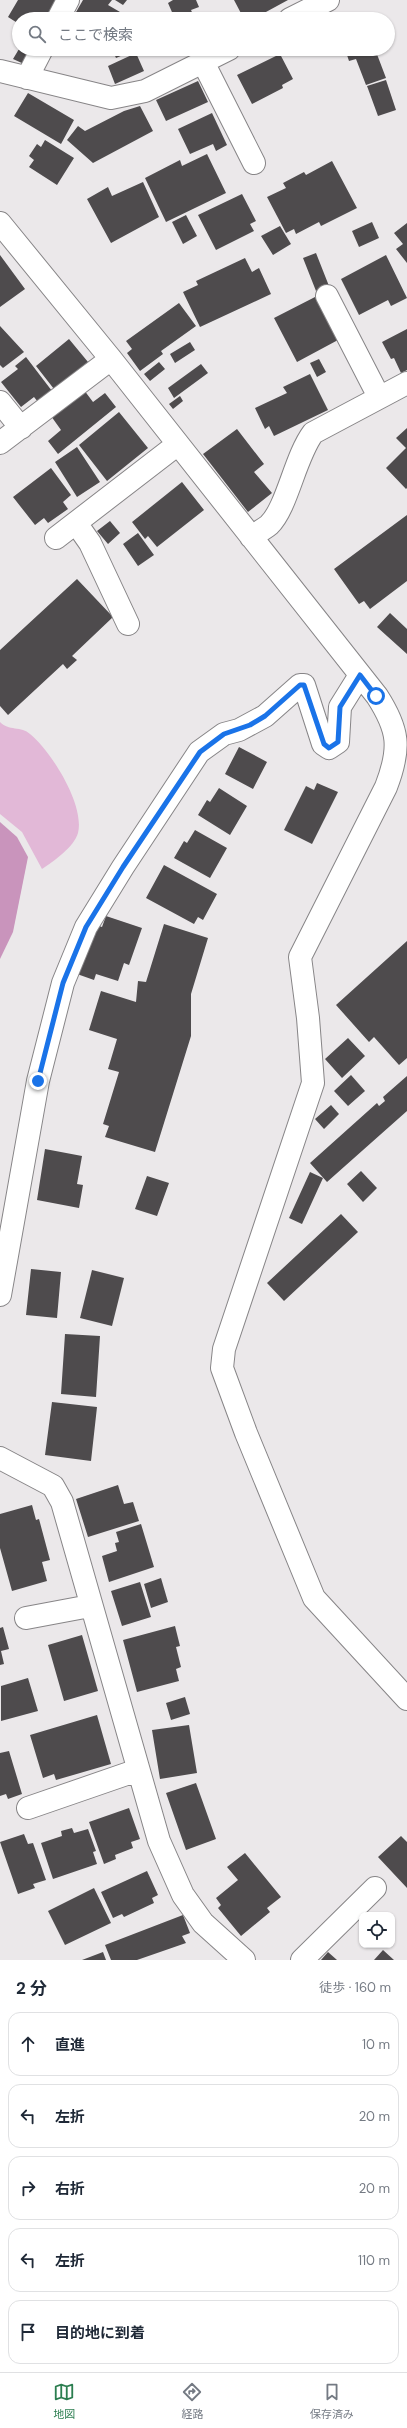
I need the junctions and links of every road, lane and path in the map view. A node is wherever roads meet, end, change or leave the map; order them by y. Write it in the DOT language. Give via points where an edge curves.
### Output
graph roads {
  1 [pos="68,0"];
  2 [pos="328,0"];
  3 [pos="62,12"];
  4 [pos="304,12"];
  5 [pos="38,56"];
  6 [pos="215,56"];
  7 [pos="203,62"];
  8 [pos="0,71"];
  9 [pos="26,78"];
  10 [pos="254,163"];
  11 [pos="0,223"];
  12 [pos="327,296"];
  13 [pos="111,358"];
  14 [pos="407,383"];
  15 [pos="379,397"];
  16 [pos="0,402"];
  17 [pos="21,428"];
  18 [pos="0,443"];
  19 [pos="178,444"];
  20 [pos="76,523"];
  21 [pos="251,537"];
  22 [pos="56,538"];
  23 [pos="128,624"];
  24 [pos="360,675"];
  25 [pos="401,741"];
  26 [pos="0,1294"];
  27 [pos="0,1458"];
  28 [pos="90,1606"];
  29 [pos="26,1618"];
  30 [pos="407,1699"];
  31 [pos="138,1770"];
  32 [pos="28,1808"];
  33 [pos="376,1888"];
  34 [pos="244,1960"];
  35 [pos="302,1960"];
  1 -- 3 [label="street"];
  2 -- 4 [label="street"];
  5 -- 9 [label="street"];
  6 -- 7 [label="street"];
  7 -- 9 [label="street" via="145,91 111,98"];
  7 -- 10 [label="street"];
  8 -- 9 [label="street"];
  11 -- 13 [label="street"];
  12 -- 15 [label="street"];
  13 -- 17 [label="street"];
  13 -- 19 [label="street"];
  14 -- 15 [label="street"];
  15 -- 21 [label="street" via="313,433 304,444 278,512 270,524"];
  16 -- 17 [label="street"];
  17 -- 18 [label="street"];
  19 -- 20 [label="street"];
  19 -- 21 [label="street"];
  20 -- 22 [label="street"];
  20 -- 23 [label="street" via="90,543"];
  21 -- 24 [label="street"];
  24 -- 25 [label="street" via="391,718"];
  24 -- 26 [label="street" via="340,707 338,742 334,746 329,748 324,744 304,685 300,685 265,716 250,725 224,734 200,752 86,927 63,983 38,1081"];
  25 -- 30 [label="street" via="386,786 300,957 313,1083 224,1349 222,1368 314,1598"];
  27 -- 28 [label="street" via="53,1486 62,1502"];
  28 -- 29 [label="street"];
  28 -- 31 [label="street"];
  31 -- 32 [label="street"];
  31 -- 34 [label="street" via="159,1841 183,1895 203,1923"];
  33 -- 35 [label="street"];
}
